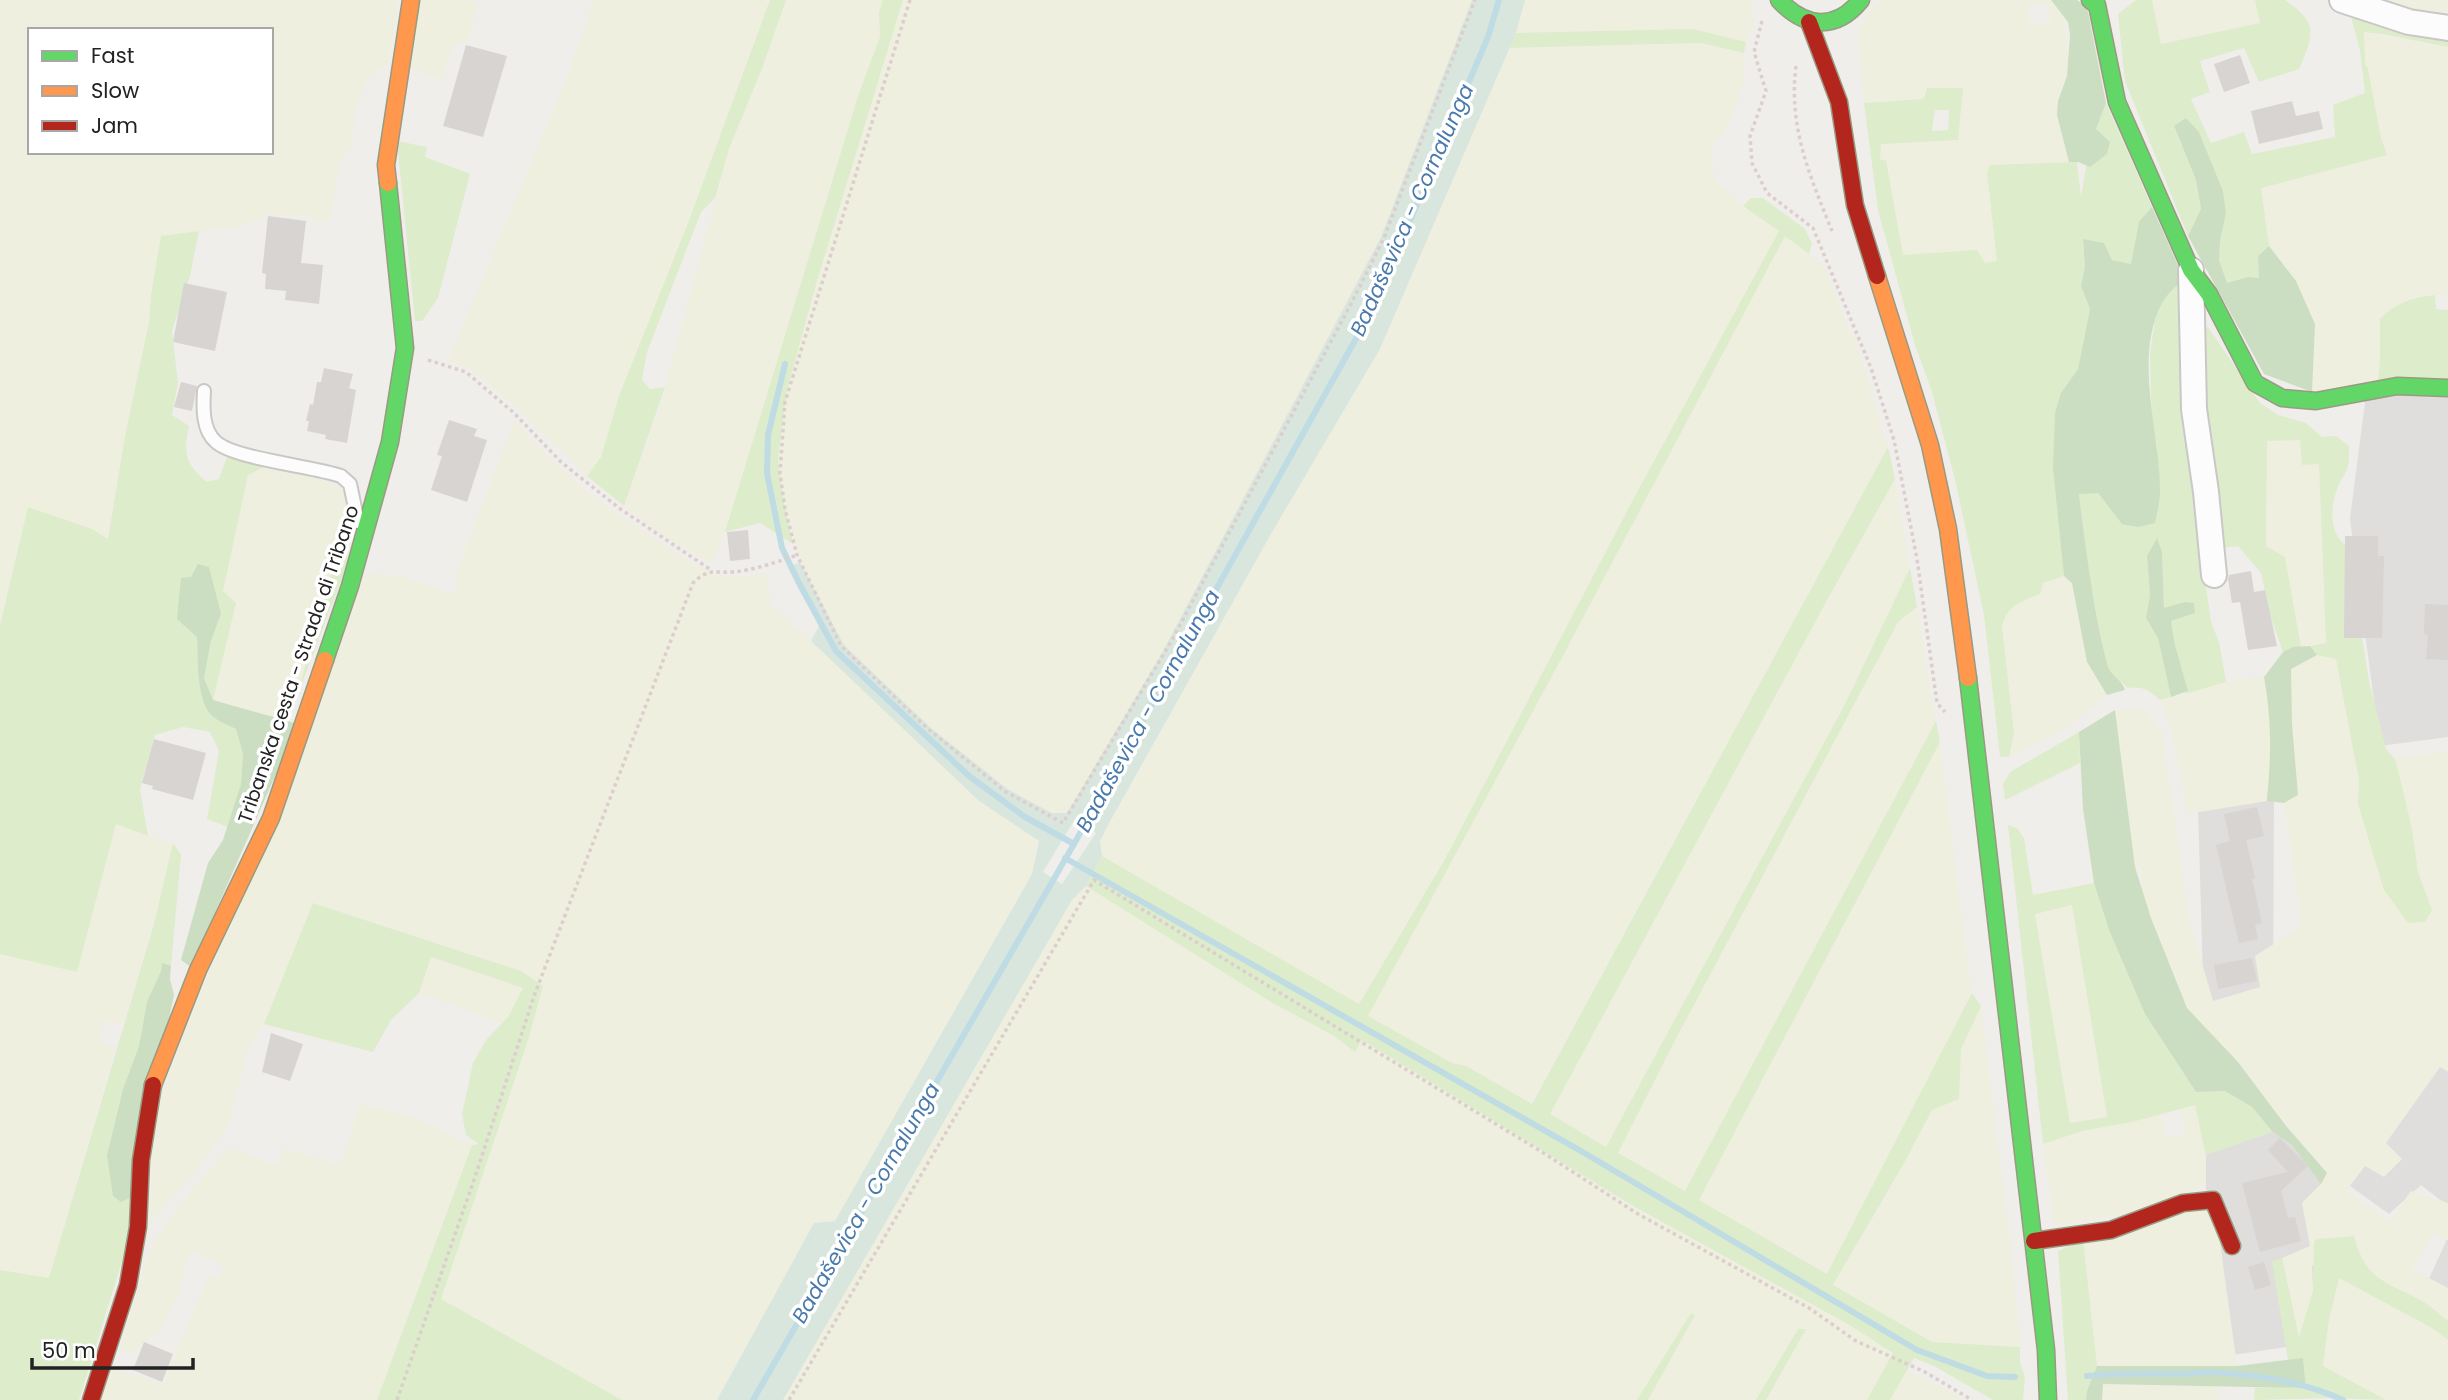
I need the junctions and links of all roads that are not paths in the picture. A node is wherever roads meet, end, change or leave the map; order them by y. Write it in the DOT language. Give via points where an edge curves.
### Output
graph roads {
  1 [pos="411,0"];
  2 [pos="1779,0"];
  3 [pos="1861,0"];
  4 [pos="2342,0"];
  5 [pos="2100,2"];
  6 [pos="1846,16"];
  7 [pos="1809,22"];
  8 [pos="2448,29"];
  9 [pos="1843,40"];
  10 [pos="1842,65"];
  11 [pos="1839,102"];
  12 [pos="2191,270"];
  13 [pos="2448,388"];
  14 [pos="204,391"];
  15 [pos="366,534"];
  16 [pos="2214,575"];
  17 [pos="2034,1241"];
  18 [pos="2232,1246"];
  19 [pos="91,1400"];
  20 [pos="2048,1400"];
  1 -- 15 [label="street, Tribanska cesta - Strada di Tribano" via="386,166 405,348 390,442"];
  2 -- 7 [label="street"];
  3 -- 6 [label="street"];
  4 -- 8 [label="street" via="2409,22"];
  5 -- 12 [label="street" via="2117,102"];
  6 -- 7 [label="street"];
  6 -- 9 [label="street"];
  7 -- 11 [label="street"];
  10 -- 11 [label="street"];
  11 -- 17 [label="street" via="1855,205 1930,446 1948,529"];
  12 -- 13 [label="street" via="2209,294 2255,383 2282,398 2316,401 2397,386"];
  12 -- 16 [label="street" via="2194,410"];
  14 -- 15 [label="lane" via="204,417 216,443 341,476 350,484 357,519"];
  15 -- 19 [label="street, Tribanska cesta - Strada di Tribano" via="271,818 198,970 153,1083 128,1285"];
  17 -- 18 [label="street" via="2111,1230 2183,1203 2213,1200"];
  17 -- 20 [label="street"];
}
